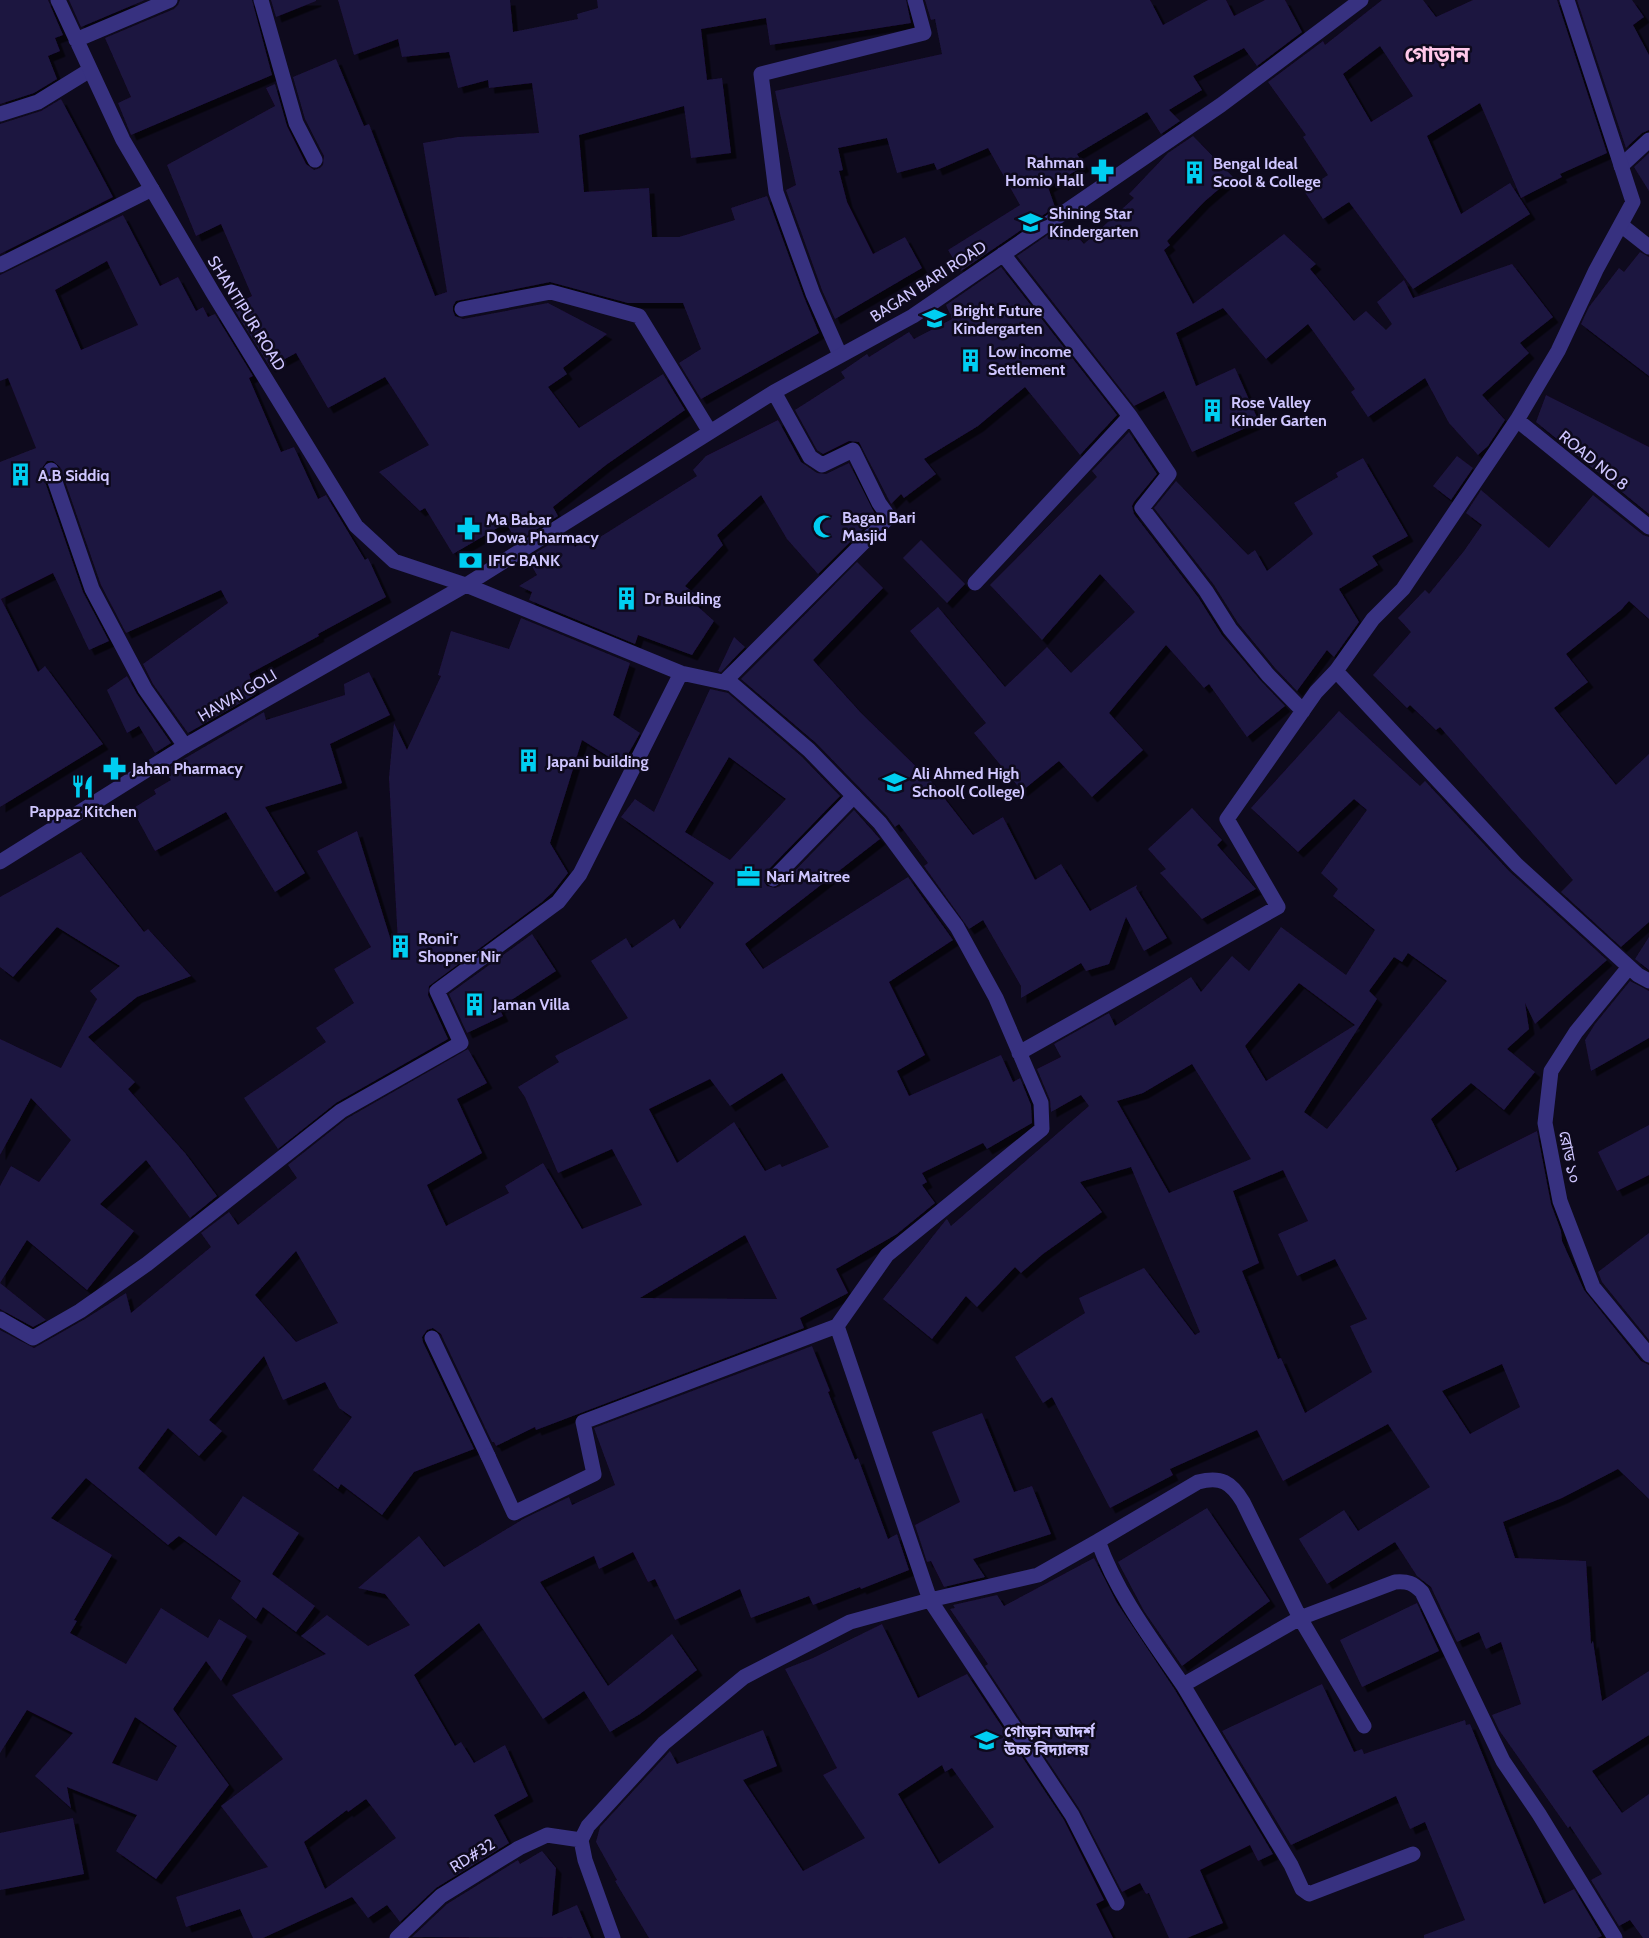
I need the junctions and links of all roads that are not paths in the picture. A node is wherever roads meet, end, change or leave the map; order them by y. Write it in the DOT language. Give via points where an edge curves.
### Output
graph roads {
  1 [pos="58,0"];
  2 [pos="170,0"];
  3 [pos="261,0"];
  4 [pos="915,0"];
  5 [pos="1361,0"];
  6 [pos="1567,0"];
  7 [pos="76,40"];
  8 [pos="90,70"];
  9 [pos="0,114"];
  10 [pos="1649,140"];
  11 [pos="315,160"];
  12 [pos="1621,166"];
  13 [pos="152,189"];
  14 [pos="1621,225"];
  15 [pos="1649,247"];
  16 [pos="1003,254"];
  17 [pos="0,265"];
  18 [pos="462,309"];
  19 [pos="840,355"];
  20 [pos="774,392"];
  21 [pos="1130,416"];
  22 [pos="1517,420"];
  23 [pos="710,432"];
  24 [pos="51,470"];
  25 [pos="1649,527"];
  26 [pos="975,583"];
  27 [pos="466,585"];
  28 [pos="1336,671"];
  29 [pos="681,673"];
  30 [pos="725,681"];
  31 [pos="1303,711"];
  32 [pos="185,746"];
  33 [pos="854,796"];
  34 [pos="0,862"];
  35 [pos="773,879"];
  36 [pos="1629,967"];
  37 [pos="1649,981"];
  38 [pos="1020,1053"];
  39 [pos="0,1319"];
  40 [pos="837,1326"];
  41 [pos="432,1338"];
  42 [pos="1649,1355"];
  43 [pos="1098,1541"];
  44 [pos="930,1600"];
  45 [pos="1300,1618"];
  46 [pos="1183,1685"];
  47 [pos="1364,1726"];
  48 [pos="581,1840"];
  49 [pos="1413,1854"];
  50 [pos="1117,1903"];
  51 [pos="397,1938"];
  52 [pos="613,1938"];
  53 [pos="1615,1938"];
  1 -- 7 [label="street, SHANTIPUR ROAD"];
  2 -- 7 [label="street"];
  3 -- 11 [label="street" via="296,123"];
  4 -- 19 [label="street" via="924,33 761,74 776,192"];
  5 -- 16 [label="street, BAGAN BARI ROAD" via="1221,105"];
  6 -- 12 [label="street"];
  7 -- 8 [label="street, SHANTIPUR ROAD"];
  8 -- 9 [label="street" via="38,102"];
  8 -- 13 [label="street, SHANTIPUR ROAD" via="123,140"];
  10 -- 12 [label="street"];
  12 -- 14 [label="street" via="1633,202"];
  13 -- 17 [label="street"];
  13 -- 27 [label="street, SHANTIPUR ROAD" via="357,526 394,561"];
  14 -- 15 [label="street"];
  14 -- 22 [label="street" via="1558,351"];
  16 -- 19 [label="street, BAGAN BARI ROAD" via="913,316"];
  16 -- 21 [label="street"];
  18 -- 23 [label="street" via="551,292 639,316"];
  19 -- 20 [label="street, BAGAN BARI ROAD"];
  20 -- 23 [label="street, BAGAN BARI ROAD"];
  20 -- 30 [label="street" via="810,457 822,465 853,450 889,517"];
  21 -- 26 [label="street"];
  21 -- 31 [label="street" via="1168,474 1142,508 1230,629"];
  22 -- 25 [label="street, ROAD NO 8"];
  22 -- 28 [label="street" via="1403,589 1373,619"];
  23 -- 27 [label="street, BAGAN BARI ROAD"];
  24 -- 32 [label="street" via="92,589 145,689"];
  27 -- 29 [label="street, SHANTIPUR ROAD"];
  27 -- 32 [label="street, HAWAI GOLI"];
  28 -- 31 [label="street"];
  28 -- 36 [label="street" via="1517,865"];
  29 -- 30 [label="street, SHANTIPUR ROAD"];
  29 -- 39 [label="street" via="580,874 558,902 437,991 460,1043 341,1111 147,1264 80,1311 33,1338"];
  30 -- 33 [label="street" via="809,750"];
  31 -- 38 [label="street" via="1227,819 1278,908"];
  32 -- 34 [label="street, HAWAI GOLI"];
  33 -- 35 [label="street"];
  33 -- 38 [label="street" via="880,823 957,927 996,998"];
  36 -- 37 [label="street"];
  36 -- 42 [label="street, রোড ১০" via="1576,1032 1551,1071 1545,1123 1560,1201 1593,1287"];
  38 -- 40 [label="street" via="1041,1103 1042,1129 887,1255"];
  40 -- 41 [label="street" via="583,1422 594,1474 514,1513"];
  40 -- 44 [label="street"];
  43 -- 44 [label="street" via="1038,1575"];
  43 -- 45 [label="street" via="1198,1482 1225,1482 1243,1502"];
  43 -- 46 [label="street" via="1106,1564 1142,1625"];
  44 -- 48 [label="street" via="850,1622 744,1677 664,1743 588,1826"];
  44 -- 50 [label="street" via="1072,1815"];
  45 -- 46 [label="street"];
  45 -- 47 [label="street"];
  45 -- 53 [label="street" via="1395,1582 1407,1581 1422,1592 1503,1761"];
  46 -- 49 [label="street" via="1302,1889 1309,1894"];
  48 -- 51 [label="street, RD#32" via="547,1835 519,1848 441,1896"];
  48 -- 52 [label="street"];
}
